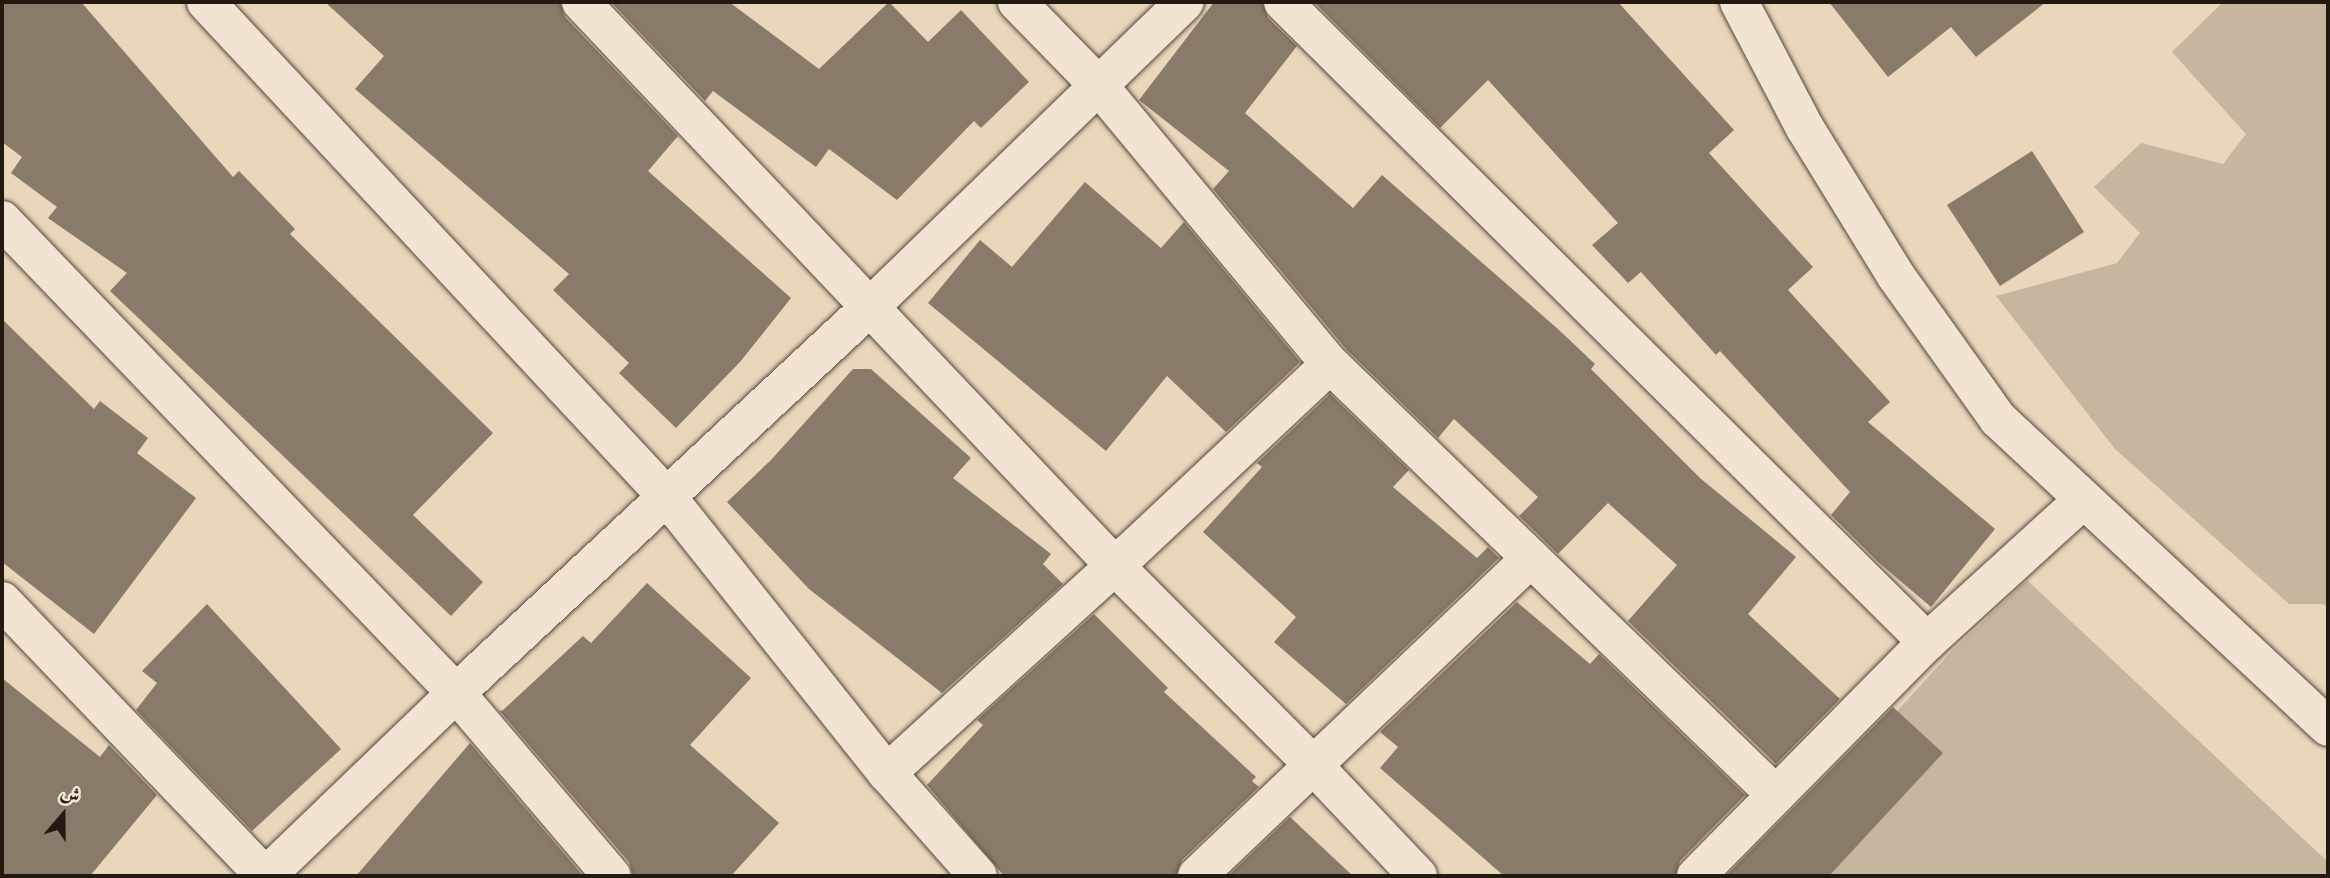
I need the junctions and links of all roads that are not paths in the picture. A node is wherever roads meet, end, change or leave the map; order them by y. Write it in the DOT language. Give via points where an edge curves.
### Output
graph roads {
  1 [pos="206,2"];
  2 [pos="581,2"];
  3 [pos="1017,2"];
  4 [pos="1185,2"];
  5 [pos="1283,2"];
  6 [pos="1739,2"];
  7 [pos="1099,86"];
  8 [pos="2,220"];
  9 [pos="870,307"];
  10 [pos="1329,365"];
  11 [pos="668,498"];
  12 [pos="2084,499"];
  13 [pos="1531,558"];
  14 [pos="1115,566"];
  15 [pos="8,619"];
  16 [pos="1927,642"];
  17 [pos="456,693"];
  18 [pos="2328,727"];
  19 [pos="1315,767"];
  20 [pos="887,773"];
  21 [pos="1776,795"];
  22 [pos="265,876"];
  23 [pos="612,876"];
  24 [pos="978,876"];
  25 [pos="1197,876"];
  26 [pos="1418,876"];
  27 [pos="1696,876"];
  1 -- 11 [label="street"];
  2 -- 9 [label="street"];
  3 -- 7 [label="street"];
  4 -- 7 [label="street"];
  5 -- 16 [label="street"];
  6 -- 12 [label="street" via="1805,128 1896,276 1998,419"];
  7 -- 9 [label="street"];
  7 -- 10 [label="street"];
  8 -- 17 [label="street"];
  9 -- 11 [label="street"];
  9 -- 14 [label="street"];
  10 -- 13 [label="street"];
  10 -- 14 [label="street"];
  11 -- 17 [label="street"];
  11 -- 20 [label="street"];
  12 -- 16 [label="street"];
  12 -- 18 [label="street"];
  13 -- 19 [label="street"];
  13 -- 21 [label="street"];
  14 -- 19 [label="street"];
  14 -- 20 [label="street"];
  15 -- 22 [label="street"];
  16 -- 21 [label="street"];
  17 -- 22 [label="street"];
  17 -- 23 [label="street"];
  19 -- 25 [label="street"];
  19 -- 26 [label="street"];
  20 -- 24 [label="street"];
  21 -- 27 [label="street"];
}
